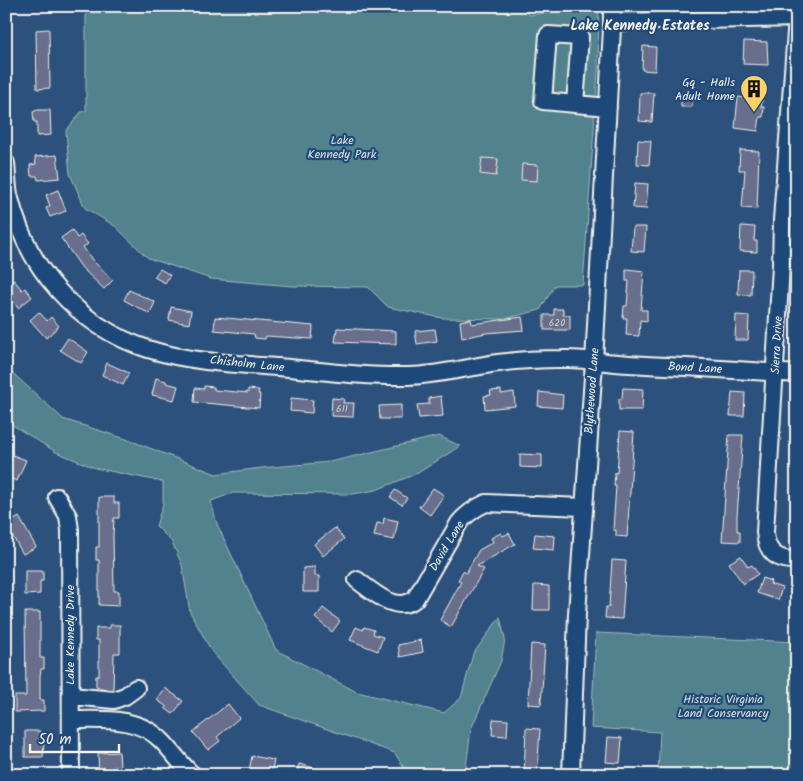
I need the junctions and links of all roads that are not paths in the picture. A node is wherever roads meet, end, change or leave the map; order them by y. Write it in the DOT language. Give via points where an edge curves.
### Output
graph roads {
  1 [pos="612,14"];
  2 [pos="797,18"];
  3 [pos="575,104"];
  4 [pos="608,107"];
  5 [pos="6,163"];
  6 [pos="791,196"];
  7 [pos="594,362"];
  8 [pos="775,372"];
  9 [pos="797,374"];
  10 [pos="57,497"];
  11 [pos="584,507"];
  12 [pos="797,560"];
  13 [pos="358,580"];
  14 [pos="136,688"];
  15 [pos="71,696"];
  16 [pos="71,720"];
  17 [pos="70,775"];
  18 [pos="193,775"];
  19 [pos="571,775"];
  1 -- 2 [label="street"];
  1 -- 4 [label="street, Blythewood Lane"];
  2 -- 6 [label="street, Sierra Drive"];
  3 -- 4 [label="street"];
  4 -- 7 [label="street, Blythewood Lane"];
  5 -- 7 [label="street, Chisholm Lane" via="8,193 16,216 29,250 51,283 85,316 108,331 148,349 227,363 374,375 425,375 499,363 563,358"];
  6 -- 8 [label="street, Sierra Drive"];
  7 -- 8 [label="street, Bond Lane"];
  7 -- 11 [label="street, Blythewood Lane"];
  8 -- 9 [label="street, Bond Lane"];
  8 -- 12 [label="street, Sierra Drive" via="766,539 778,558"];
  10 -- 15 [label="street, Lake Kennedy Drive" via="68,516 70,530"];
  11 -- 13 [label="street, David Lane" via="486,503 476,508 459,523 410,603 396,604"];
  11 -- 19 [label="street, Blythewood Lane"];
  14 -- 15 [label="street" via="114,700"];
  15 -- 16 [label="street, Lake Kennedy Drive"];
  16 -- 17 [label="street, Lake Kennedy Drive"];
  16 -- 18 [label="street" via="114,720 139,726 162,741"];
}
